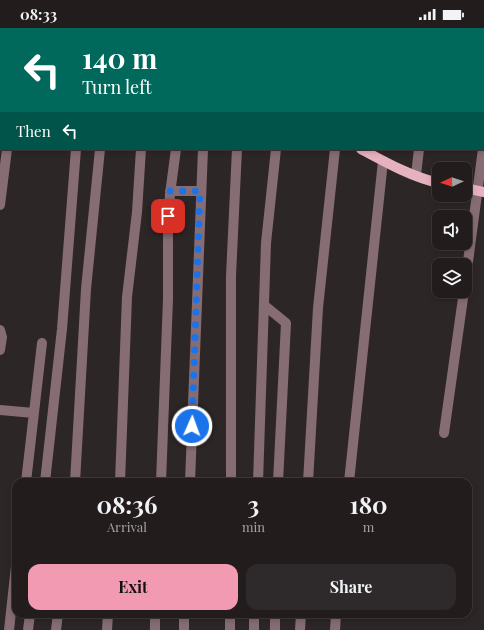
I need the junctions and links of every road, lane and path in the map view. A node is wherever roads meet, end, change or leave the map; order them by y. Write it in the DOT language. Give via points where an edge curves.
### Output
graph roads {
  1 [pos="7,150"];
  2 [pos="76,150"];
  3 [pos="100,150"];
  4 [pos="141,150"];
  5 [pos="176,150"];
  6 [pos="203,150"];
  7 [pos="237,150"];
  8 [pos="276,150"];
  9 [pos="335,150"];
  10 [pos="364,150"];
  11 [pos="419,150"];
  12 [pos="483,150"];
  13 [pos="382,161"];
  14 [pos="416,175"];
  15 [pos="432,181"];
  16 [pos="170,191"];
  17 [pos="200,191"];
  18 [pos="481,191"];
  19 [pos="0,205"];
  20 [pos="469,258"];
  21 [pos="463,298"];
  22 [pos="264,305"];
  23 [pos="0,330"];
  24 [pos="42,343"];
  25 [pos="0,350"];
  26 [pos="0,410"];
  27 [pos="34,413"];
  28 [pos="444,433"];
  29 [pos="26,478"];
  30 [pos="45,478"];
  31 [pos="75,478"];
  32 [pos="120,478"];
  33 [pos="161,478"];
  34 [pos="190,478"];
  35 [pos="231,478"];
  36 [pos="258,478"];
  37 [pos="278,478"];
  38 [pos="308,478"];
  39 [pos="349,478"];
  40 [pos="12,598"];
  41 [pos="30,618"];
  42 [pos="58,618"];
  43 [pos="108,618"];
  44 [pos="155,618"];
  45 [pos="184,618"];
  46 [pos="230,618"];
  47 [pos="254,618"];
  48 [pos="275,618"];
  49 [pos="301,618"];
  50 [pos="336,618"];
  51 [pos="8,630"];
  52 [pos="28,630"];
  53 [pos="56,630"];
  54 [pos="107,630"];
  55 [pos="155,630"];
  56 [pos="184,630"];
  57 [pos="230,630"];
  58 [pos="254,630"];
  59 [pos="275,630"];
  60 [pos="300,630"];
  61 [pos="335,630"];
  1 -- 19 [label="street"];
  2 -- 30 [label="street" via="62,329"];
  3 -- 31 [label="street" via="86,289"];
  4 -- 32 [label="street" via="127,297"];
  5 -- 16 [label="street"];
  6 -- 17 [label="street"];
  7 -- 35 [label="street" via="231,276"];
  8 -- 22 [label="street" via="266,243"];
  9 -- 38 [label="street" via="318,308"];
  10 -- 13 [label="main road"];
  11 -- 14 [label="street"];
  12 -- 18 [label="street"];
  13 -- 14 [label="main road"];
  13 -- 39 [label="street"];
  14 -- 15 [label="main road"];
  16 -- 17 [label="street"];
  16 -- 33 [label="street"];
  17 -- 34 [label="street"];
  18 -- 20 [label="street"];
  21 -- 28 [label="street"];
  22 -- 36 [label="street"];
  22 -- 37 [label="street" via="286,323"];
  23 -- 25 [label="street"];
  24 -- 27 [label="street"];
  26 -- 27 [label="street"];
  27 -- 29 [label="street"];
  40 -- 51 [label="street"];
  41 -- 52 [label="street"];
  42 -- 53 [label="street"];
  43 -- 54 [label="street"];
  44 -- 55 [label="street"];
  45 -- 56 [label="street"];
  46 -- 57 [label="street"];
  47 -- 58 [label="street"];
  48 -- 59 [label="street"];
  49 -- 60 [label="street"];
  50 -- 61 [label="street"];
}
